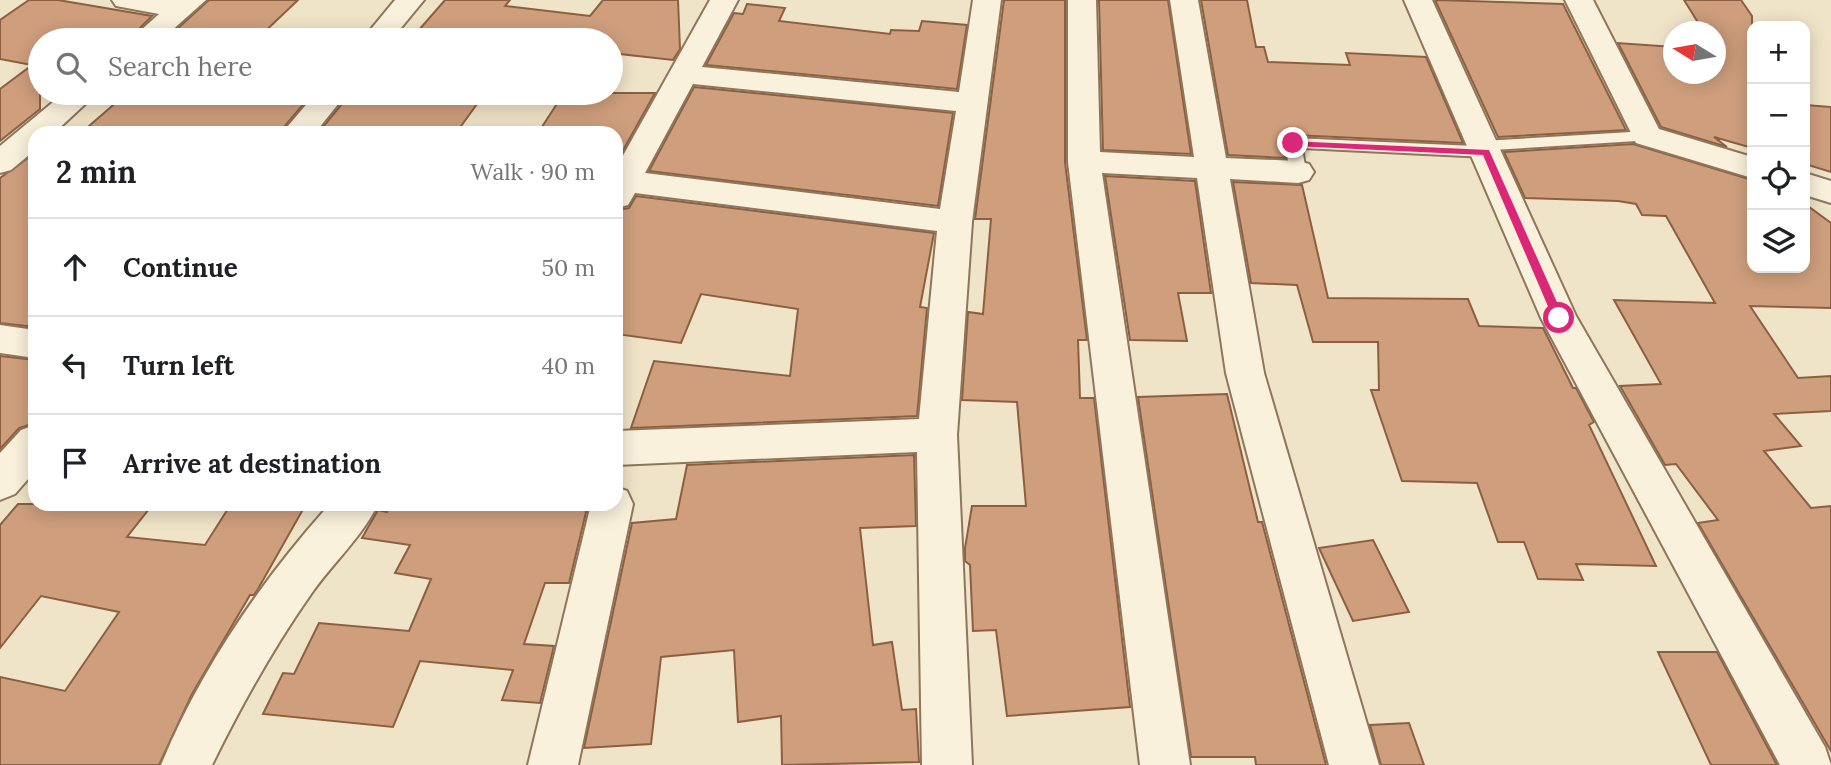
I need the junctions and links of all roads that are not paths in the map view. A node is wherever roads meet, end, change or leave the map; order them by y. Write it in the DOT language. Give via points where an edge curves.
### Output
graph roads {
  1 [pos="126,0"];
  2 [pos="410,0"];
  3 [pos="724,0"];
  4 [pos="987,0"];
  5 [pos="1082,0"];
  6 [pos="1184,0"];
  7 [pos="1418,0"];
  8 [pos="1579,0"];
  9 [pos="186,5"];
  10 [pos="158,28"];
  11 [pos="386,28"];
  12 [pos="686,74"];
  13 [pos="972,103"];
  14 [pos="68,105"];
  15 [pos="322,105"];
  16 [pos="43,126"];
  17 [pos="304,126"];
  18 [pos="1647,135"];
  19 [pos="28,139"];
  20 [pos="1485,149"];
  21 [pos="1084,162"];
  22 [pos="0,163"];
  23 [pos="1747,166"];
  24 [pos="1214,168"];
  25 [pos="1298,172"];
  26 [pos="623,185"];
  27 [pos="1810,186"];
  28 [pos="623,189"];
  29 [pos="1831,192"];
  30 [pos="955,222"];
  31 [pos="0,339"];
  32 [pos="28,343"];
  33 [pos="937,435"];
  34 [pos="28,450"];
  35 [pos="623,460"];
  36 [pos="0,482"];
  37 [pos="351,511"];
  38 [pos="609,511"];
  39 [pos="186,765"];
  40 [pos="553,765"];
  41 [pos="947,765"];
  42 [pos="1165,765"];
  43 [pos="1354,765"];
  44 [pos="1807,765"];
  1 -- 9 [label="street"];
  2 -- 11 [label="street"];
  3 -- 12 [label="street"];
  4 -- 13 [label="street"];
  5 -- 21 [label="street"];
  6 -- 24 [label="street"];
  7 -- 20 [label="street"];
  8 -- 18 [label="street"];
  9 -- 10 [label="street"];
  12 -- 13 [label="street"];
  12 -- 26 [label="street"];
  13 -- 30 [label="street"];
  14 -- 16 [label="street"];
  15 -- 17 [label="street"];
  18 -- 20 [label="lane"];
  18 -- 23 [label="street"];
  19 -- 22 [label="street"];
  20 -- 25 [label="lane" via="1293,143"];
  20 -- 44 [label="street" via="1559,318"];
  21 -- 24 [label="street"];
  21 -- 42 [label="street"];
  24 -- 25 [label="street"];
  24 -- 43 [label="street" via="1245,373"];
  27 -- 29 [label="street"];
  28 -- 30 [label="street"];
  30 -- 33 [label="street"];
  31 -- 32 [label="street"];
  33 -- 35 [label="street"];
  33 -- 41 [label="street"];
  34 -- 36 [label="street"];
  37 -- 39 [label="street" via="277,604 221,694"];
  38 -- 40 [label="street"];
}
